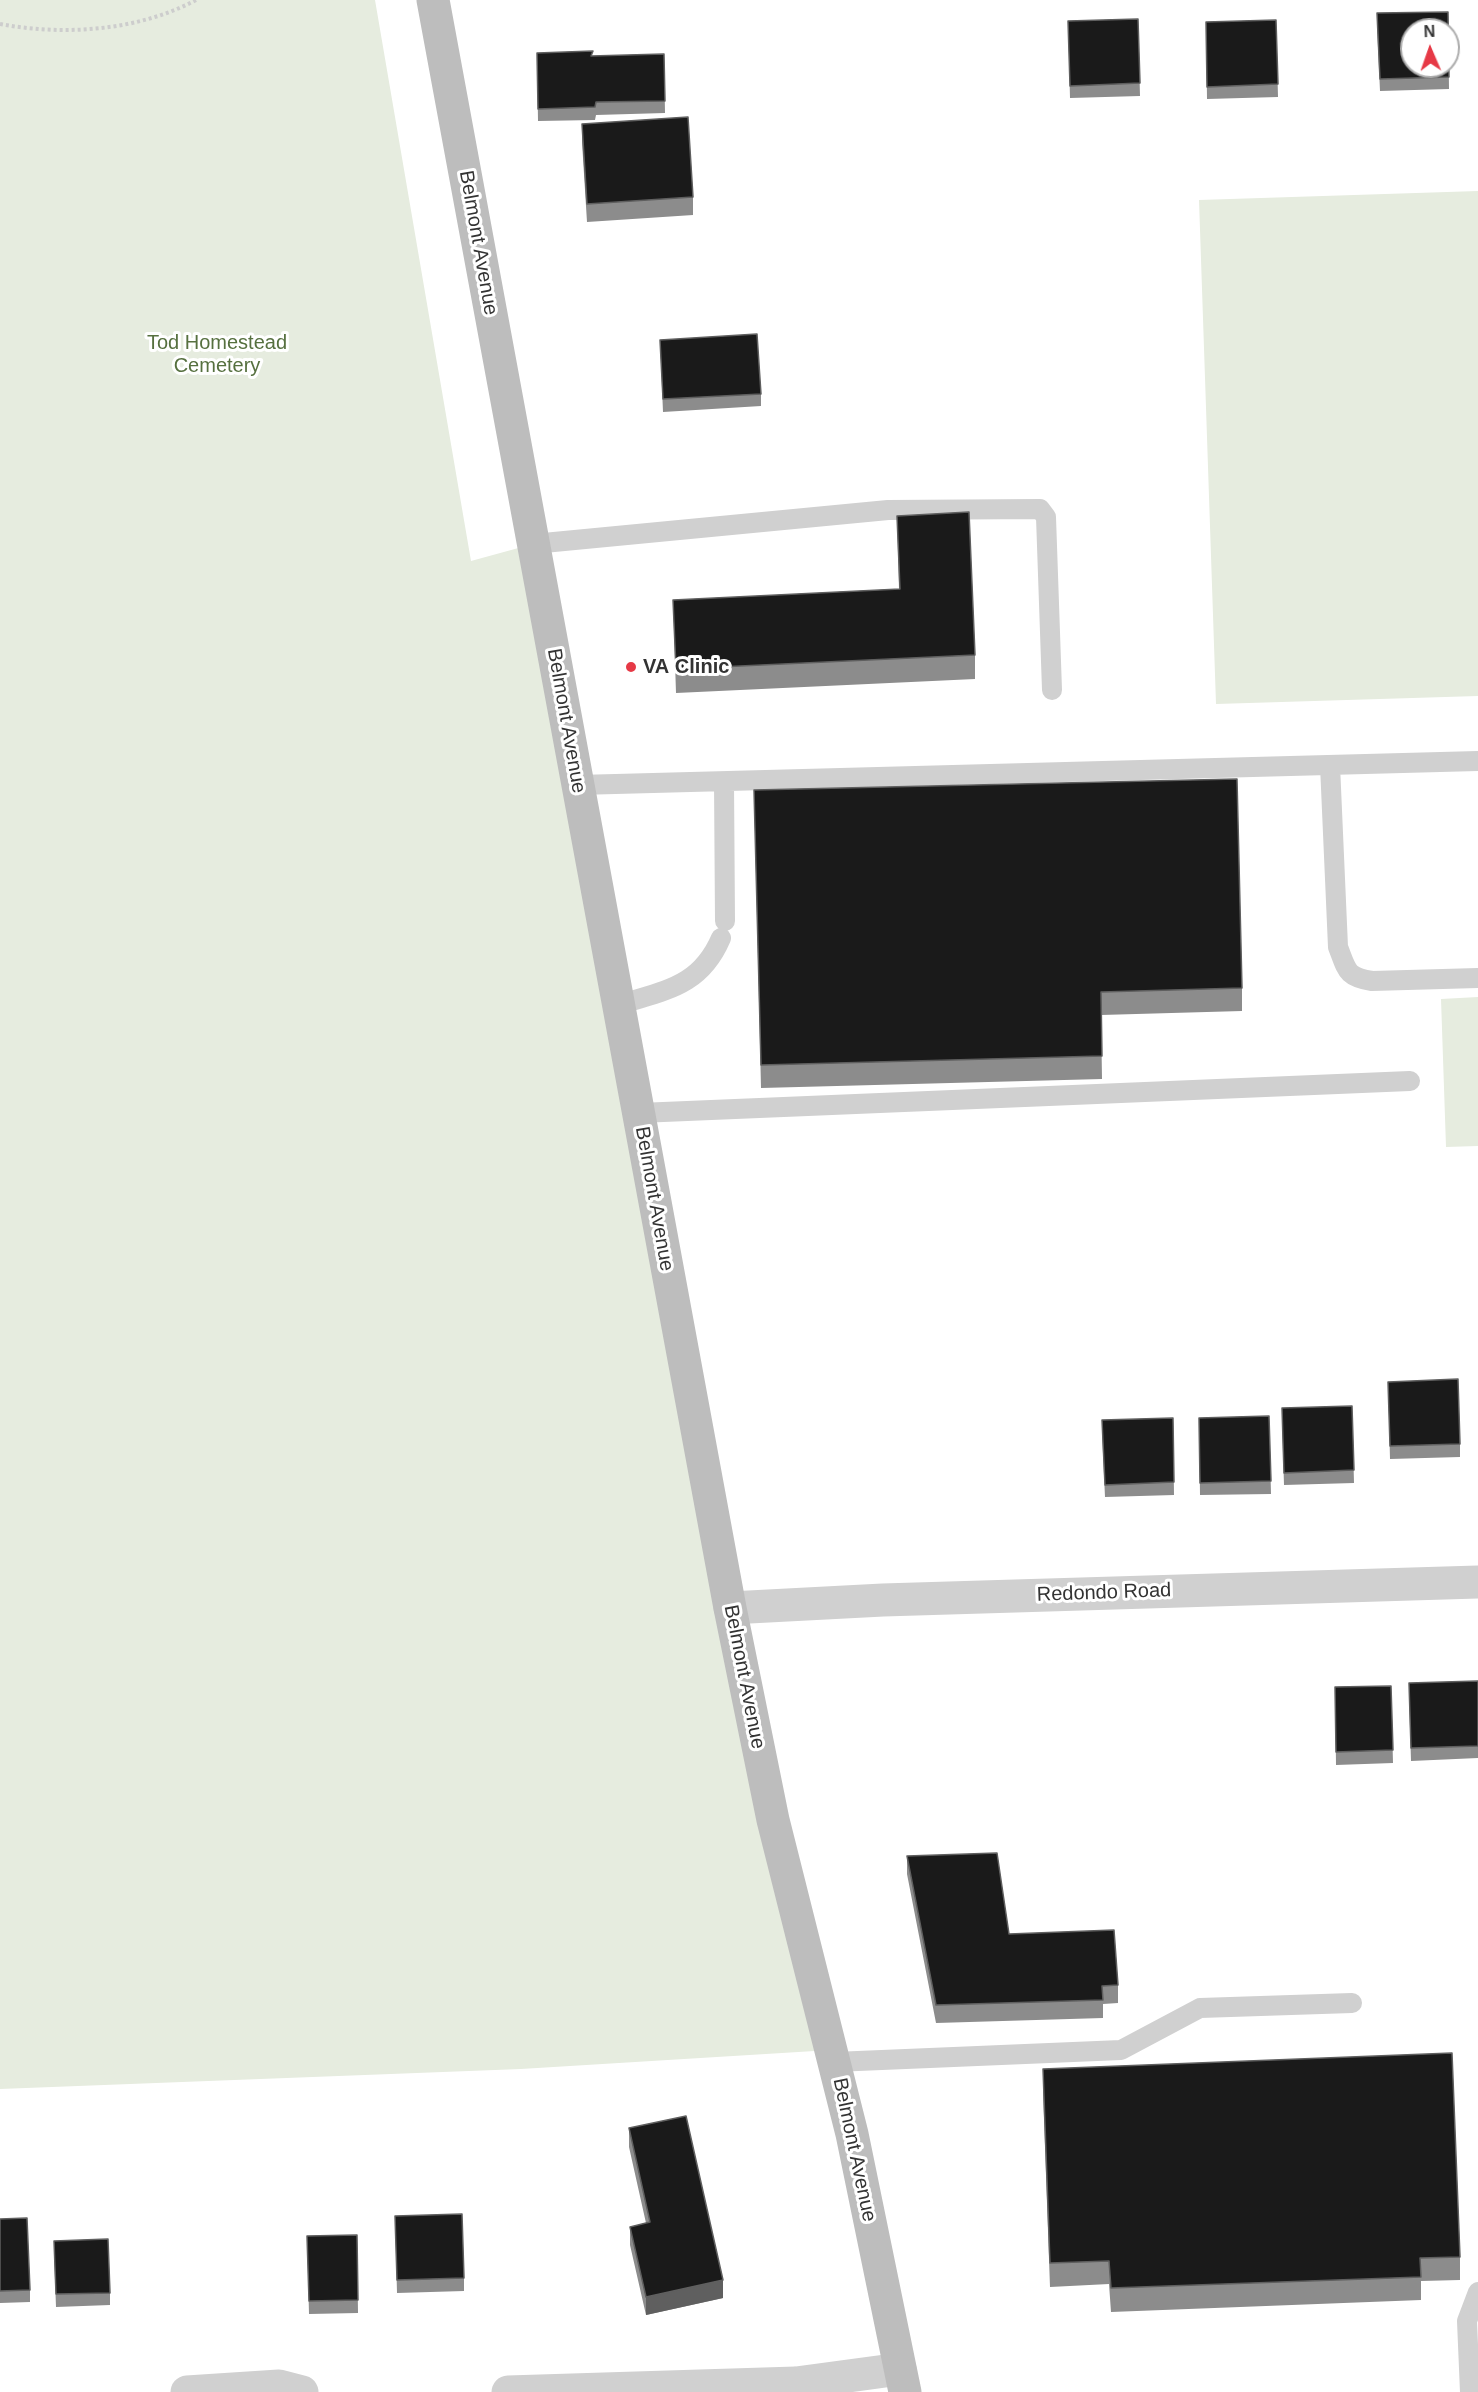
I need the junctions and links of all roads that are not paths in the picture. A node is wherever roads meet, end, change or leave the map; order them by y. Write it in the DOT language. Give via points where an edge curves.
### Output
graph roads {
  1 [pos="433,0"];
  2 [pos="533,544"];
  3 [pos="1052,690"];
  4 [pos="1478,761"];
  5 [pos="1330,765"];
  6 [pos="724,782"];
  7 [pos="578,785"];
  8 [pos="1478,978"];
  9 [pos="619,1005"];
  10 [pos="1410,1081"];
  11 [pos="639,1113"];
  12 [pos="1478,1582"];
  13 [pos="730,1608"];
  14 [pos="1352,2003"];
  15 [pos="834,2062"];
  16 [pos="1478,2292"];
  17 [pos="902,2381"];
  18 [pos="188,2392"];
  19 [pos="302,2392"];
  20 [pos="508,2392"];
  21 [pos="1470,2392"];
  1 -- 2 [label="main road, Belmont Avenue"];
  2 -- 3 [label="lane" via="888,510 1040,509 1047,517"];
  2 -- 7 [label="main road, Belmont Avenue"];
  4 -- 5 [label="lane"];
  5 -- 6 [label="lane"];
  5 -- 8 [label="lane" via="1338,947 1347,970 1356,979 1372,981"];
  6 -- 7 [label="lane"];
  6 -- 9 [label="lane" via="723,930 714,954 701,971 680,985"];
  7 -- 9 [label="main road, Belmont Avenue"];
  9 -- 11 [label="main road, Belmont Avenue"];
  10 -- 11 [label="lane"];
  11 -- 13 [label="main road, Belmont Avenue"];
  12 -- 13 [label="street, Redondo Road"];
  13 -- 15 [label="main road, Belmont Avenue" via="773,1820"];
  14 -- 15 [label="lane" via="1200,2008 1121,2050"];
  15 -- 17 [label="main road, Belmont Avenue"];
  16 -- 21 [label="lane" via="1467,2321"];
  17 -- 20 [label="street"];
  18 -- 19 [label="street" via="279,2386"];
}
